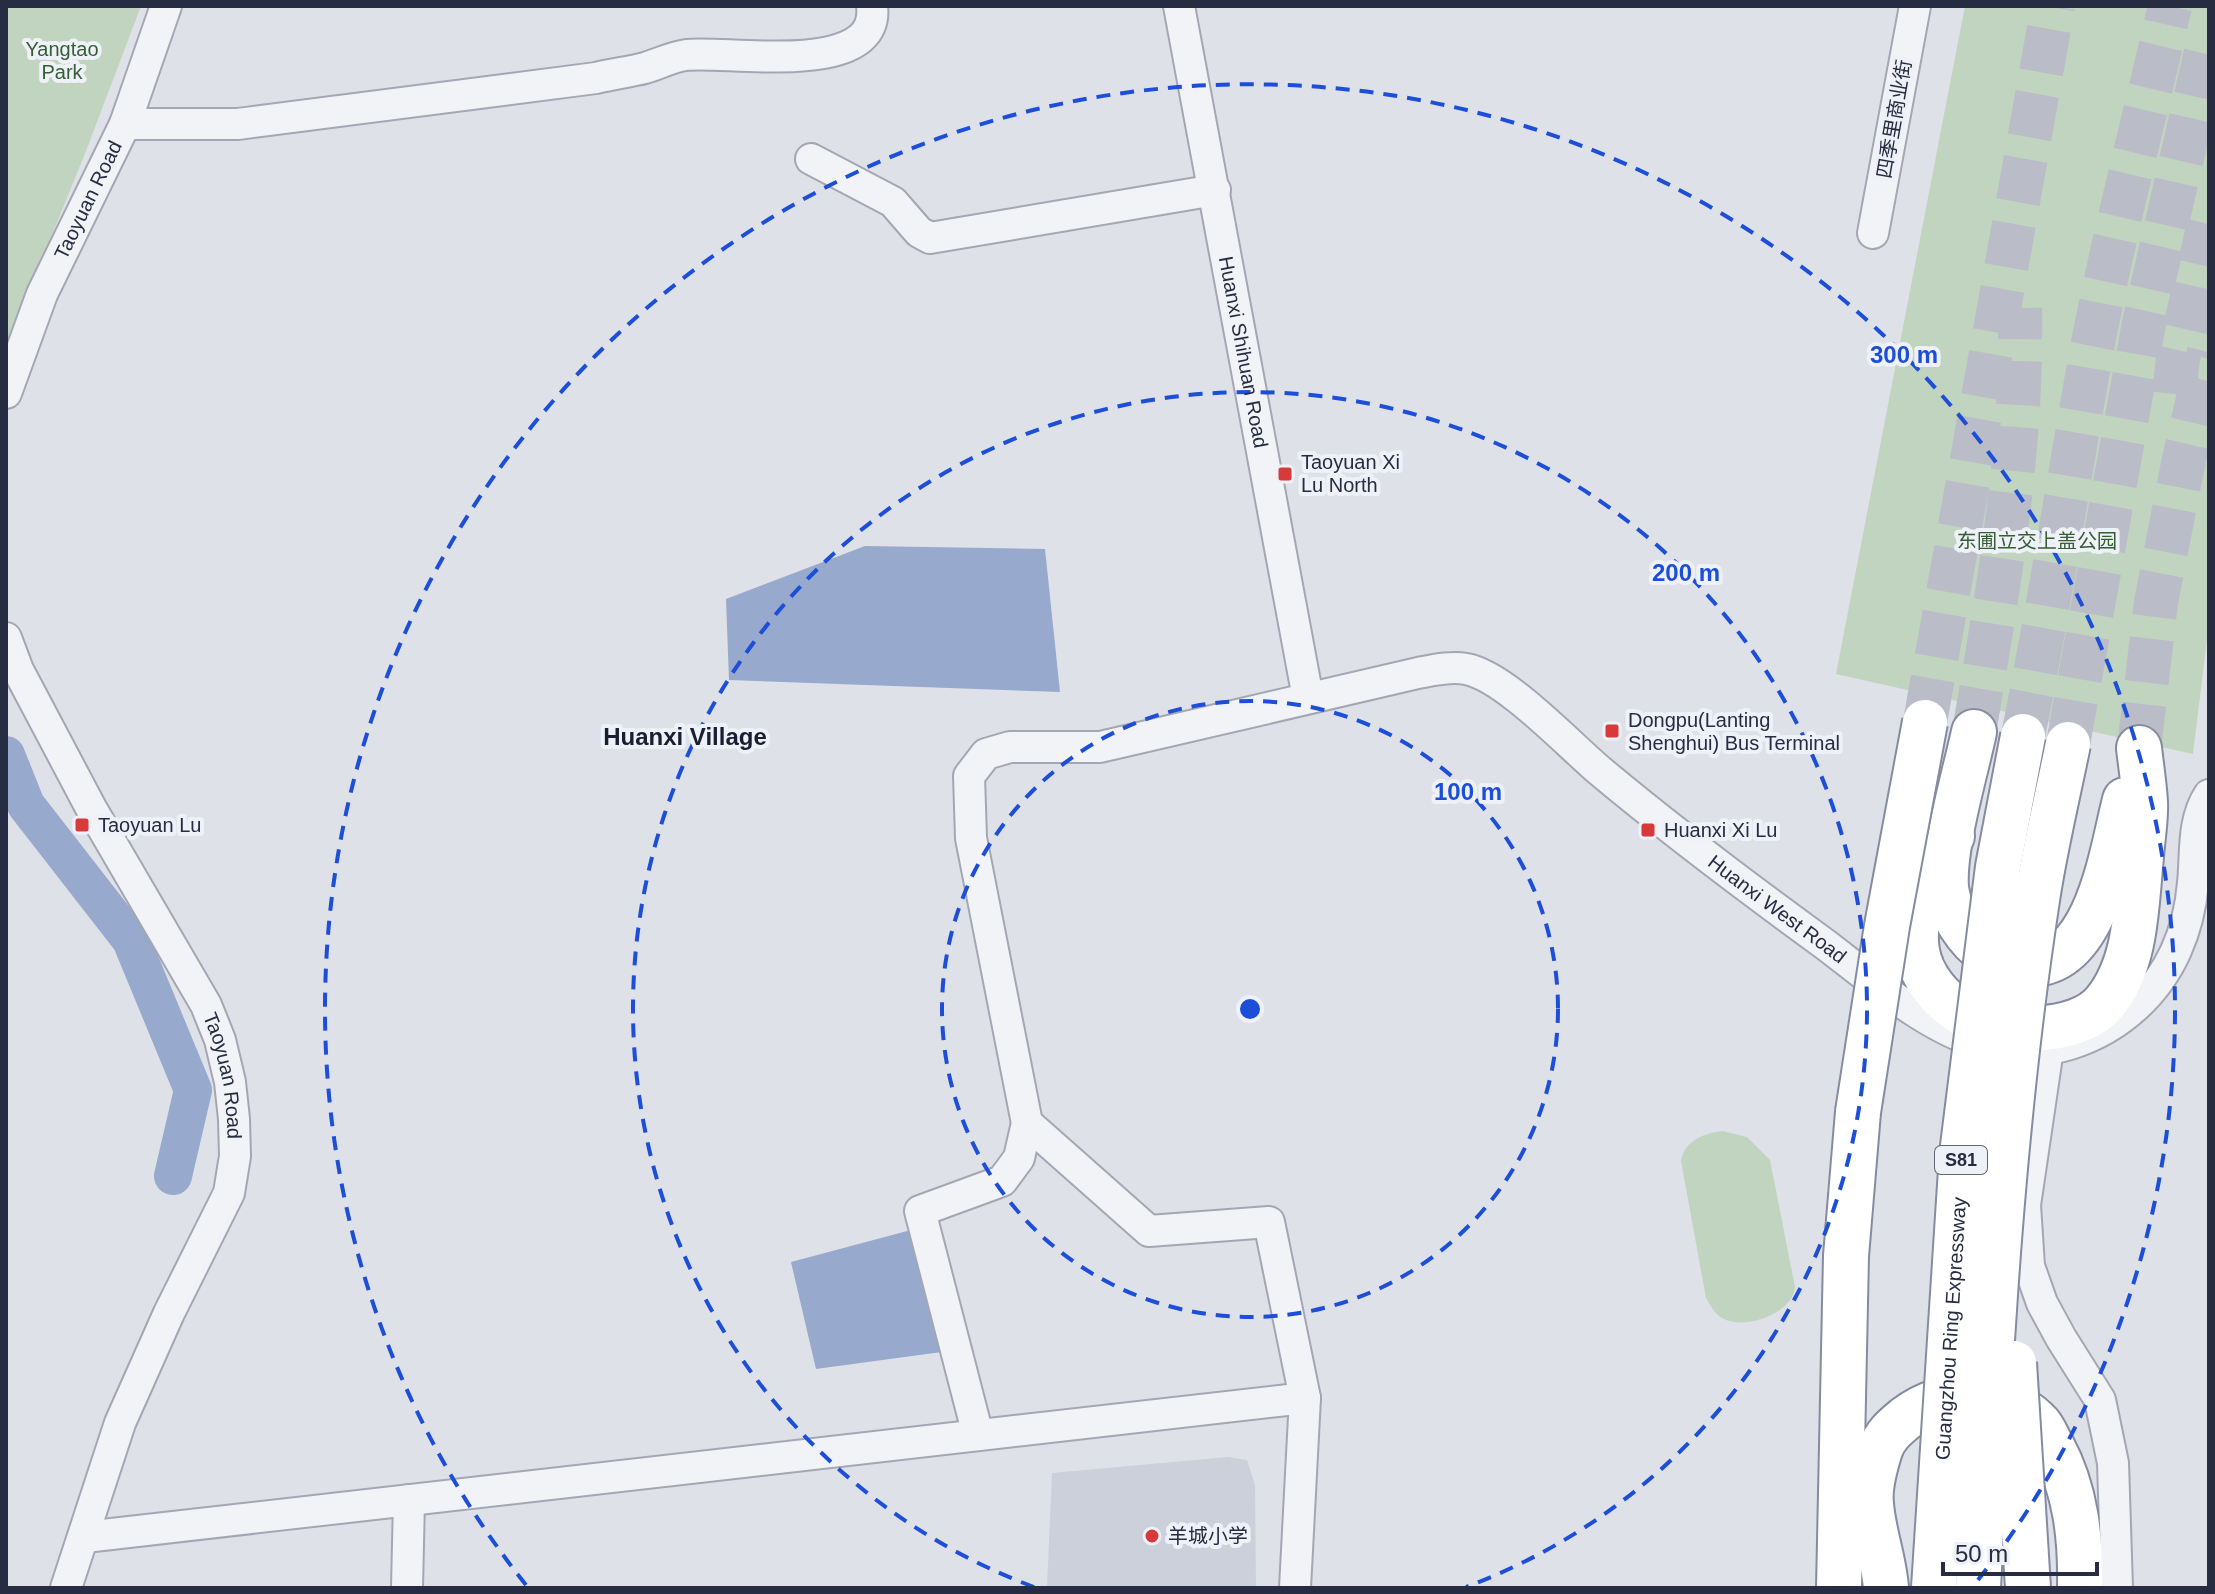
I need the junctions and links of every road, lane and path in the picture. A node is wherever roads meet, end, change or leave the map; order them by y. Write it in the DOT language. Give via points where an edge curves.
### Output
graph roads {
  1 [pos="166,6"];
  2 [pos="872,6"];
  3 [pos="1179,6"];
  4 [pos="1915,6"];
  5 [pos="125,124"];
  6 [pos="811,159"];
  7 [pos="1215,190"];
  8 [pos="1873,233"];
  9 [pos="6,393"];
  10 [pos="6,638"];
  11 [pos="1308,698"];
  12 [pos="1925,722"];
  13 [pos="1974,732"];
  14 [pos="2023,736"];
  15 [pos="2068,744"];
  16 [pos="2209,795"];
  17 [pos="1952,836"];
  18 [pos="1987,953"];
  19 [pos="2048,1049"];
  20 [pos="1027,1123"];
  21 [pos="2003,1191"];
  22 [pos="1305,1398"];
  23 [pos="978,1435"];
  24 [pos="409,1500"];
  25 [pos="1870,1503"];
  26 [pos="85,1537"];
  27 [pos="66,1588"];
  28 [pos="83,1588"];
  29 [pos="407,1588"];
  30 [pos="1295,1588"];
  31 [pos="1839,1588"];
  32 [pos="1867,1588"];
  33 [pos="1886,1588"];
  34 [pos="1934,1588"];
  35 [pos="1978,1588"];
  36 [pos="2028,1588"];
  37 [pos="2080,1588"];
  38 [pos="2117,1588"];
  1 -- 5 [label="street, Taoyuan Road"];
  2 -- 5 [label="street" via="874,19 866,34 840,50 771,58 685,55 596,78 238,124"];
  3 -- 7 [label="street, Huanxi Shihuan Road"];
  4 -- 8 [label="street, 四季里商业街"];
  5 -- 9 [label="street, Taoyuan Road" via="42,294"];
  6 -- 7 [label="street" via="893,202 930,238"];
  7 -- 11 [label="street, Huanxi Shihuan Road"];
  10 -- 26 [label="street, Taoyuan Road" via="91,808 206,1005 224,1054 234,1119 229,1193 120,1423"];
  11 -- 19 [label="street, Huanxi West Road" via="1440,669 1468,669 1509,692 1660,821 1899,1000 1981,1044 2033,1052"];
  11 -- 20 [label="street, Huanxi West Road" via="1100,747 1010,747 986,754 969,776 971,838"];
  12 -- 31 [label="highway, bridge" via="1858,1112 1846,1256"];
  13 -- 17 [label="highway"];
  14 -- 18 [label="highway, Guangzhou Ring Expressway / S81, bridge"];
  15 -- 21 [label="highway, S81, bridge" via="2038,891"];
  16 -- 19 [label="street, Huanxi West Road" via="2197,825 2193,886 2174,957 2135,1007 2081,1040"];
  17 -- 18 [label="highway" via="1946,889 1962,927"];
  17 -- 18 [label="highway" via="1918,915 1917,950 1941,997 1965,1015 1999,1026 2035,1029 2086,1019 2118,983 2128,953 2145,805 2139,748 2096,904 2082,935 2069,950 2045,963 1997,961"];
  18 -- 34 [label="highway, Guangzhou Ring Expressway / S81, bridge" via="1955,1230"];
  19 -- 38 [label="street" via="2025,1205 2029,1266 2042,1303 2100,1400 2113,1463"];
  20 -- 22 [label="street" via="1149,1231 1269,1222"];
  20 -- 23 [label="street" via="1019,1158 1002,1181 920,1211"];
  21 -- 35 [label="highway, S81, bridge"];
  21 -- 36 [label="highway, bridge"];
  22 -- 23 [label="street"];
  22 -- 30 [label="street"];
  23 -- 24 [label="street"];
  24 -- 26 [label="street"];
  24 -- 29 [label="street"];
  25 -- 32 [label="highway"];
  25 -- 33 [label="highway"];
  25 -- 37 [label="highway" via="1881,1447 1890,1430 1913,1413 1953,1396 2004,1402 2040,1425 2057,1455 2076,1512"];
  26 -- 27 [label="street, Taoyuan Road"];
  26 -- 28 [label="street, Taoyuan Road"];
}
